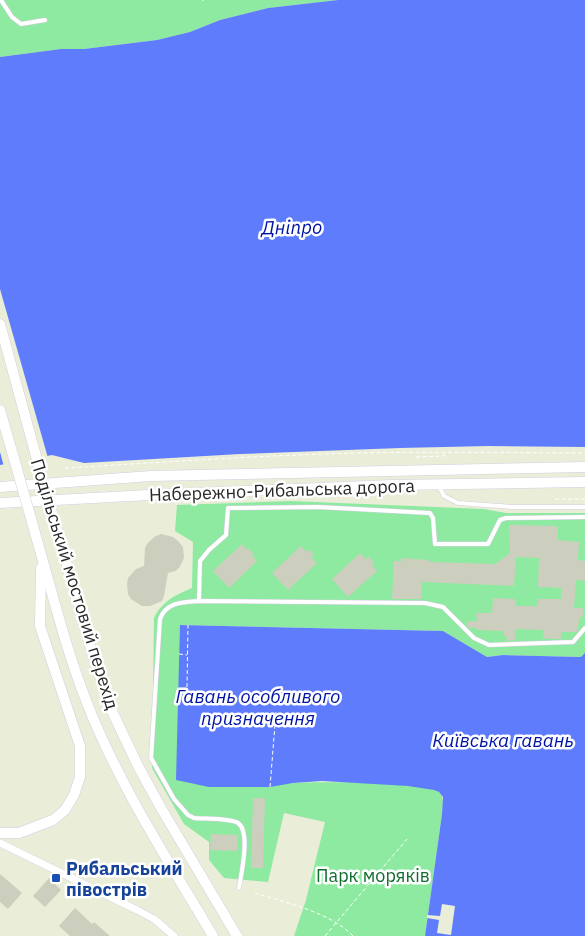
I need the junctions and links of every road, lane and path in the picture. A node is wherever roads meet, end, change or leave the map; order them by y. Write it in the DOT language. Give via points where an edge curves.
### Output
graph roads {
  1 [pos="2,0"];
  2 [pos="45,20"];
  3 [pos="0,324"];
  4 [pos="0,410"];
  5 [pos="444,452"];
  6 [pos="585,452"];
  7 [pos="416,457"];
  8 [pos="110,466"];
  9 [pos="585,467"];
  10 [pos="65,468"];
  11 [pos="110,470"];
  12 [pos="585,482"];
  13 [pos="438,484"];
  14 [pos="0,487"];
  15 [pos="555,499"];
  16 [pos="585,499"];
  17 [pos="0,503"];
  18 [pos="585,507"];
  19 [pos="585,517"];
  20 [pos="41,554"];
  21 [pos="199,601"];
  22 [pos="188,625"];
  23 [pos="585,628"];
  24 [pos="179,654"];
  25 [pos="188,655"];
  26 [pos="187,687"];
  27 [pos="276,712"];
  28 [pos="270,787"];
  29 [pos="0,833"];
  30 [pos="407,839"];
  31 [pos="0,843"];
  32 [pos="239,888"];
  33 [pos="255,893"];
  34 [pos="336,923"];
  35 [pos="174,936"];
  36 [pos="212,936"];
  37 [pos="237,936"];
  38 [pos="325,936"];
  39 [pos="353,936"];
  1 -- 2 [label="lane" via="12,17 21,24"];
  3 -- 37 [label="main road, Подільський мостовий перехід, bridge" via="90,646 111,709 161,808"];
  4 -- 20 [label="main road, Подільський мостовий перехід, bridge"];
  5 -- 6 [label="path"];
  5 -- 7 [label="path" via="444,456"];
  5 -- 8 [label="path" via="232,458"];
  8 -- 10 [label="path"];
  8 -- 11 [label="path"];
  9 -- 14 [label="main road, Набережно-Рибальська дорога" via="151,476"];
  12 -- 13 [label="main road, Набережно-Рибальська дорога"];
  13 -- 17 [label="main road, Набережно-Рибальська дорога"];
  13 -- 18 [label="lane" via="444,496 458,503 504,507"];
  15 -- 16 [label="path"];
  19 -- 21 [label="lane" via="506,518 500,520 488,544 434,544 430,513 318,507 228,508 226,534 200,560"];
  20 -- 29 [label="main road" via="40,626 80,746 80,777 65,810 53,820 19,833"];
  20 -- 36 [label="main road, Подільський мостовий перехід" via="87,703 134,802"];
  21 -- 23 [label="lane" via="425,604 443,607 474,638 489,646 573,642"];
  21 -- 32 [label="lane" via="174,604 160,619 151,758 174,799 188,815 236,822 242,827 245,833"];
  22 -- 25 [label="path"];
  24 -- 25 [label="path"];
  25 -- 26 [label="path"];
  27 -- 28 [label="path"];
  30 -- 34 [label="path"];
  31 -- 35 [label="street" via="154,919"];
  33 -- 34 [label="path" via="304,908"];
  34 -- 38 [label="path"];
  34 -- 39 [label="path"];
}
